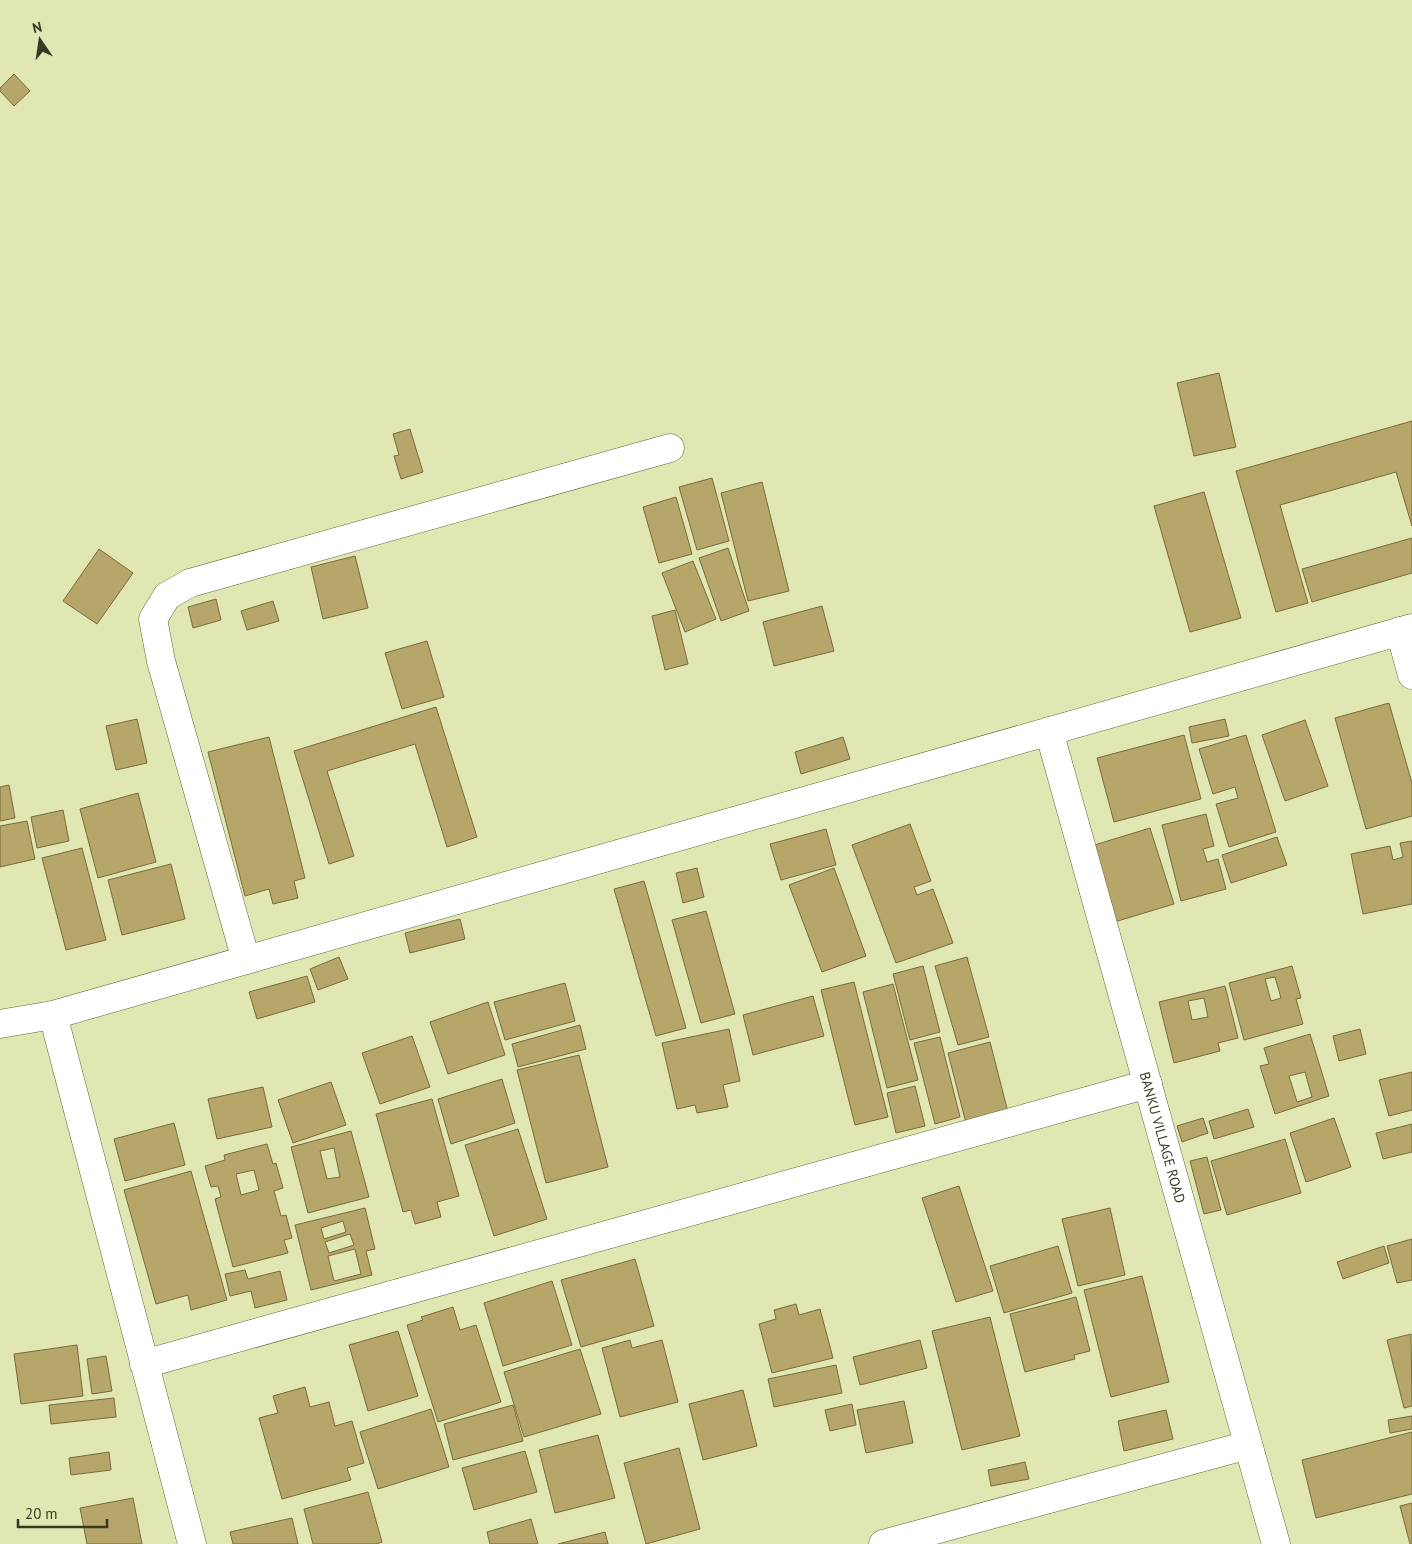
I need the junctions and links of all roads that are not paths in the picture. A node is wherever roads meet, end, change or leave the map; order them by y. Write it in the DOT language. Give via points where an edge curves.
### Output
graph roads {
  1 [pos="670,448"];
  2 [pos="1406,630"];
  3 [pos="1412,675"];
  4 [pos="1049,731"];
  5 [pos="246,960"];
  6 [pos="53,1015"];
  7 [pos="0,1024"];
  8 [pos="1148,1084"];
  9 [pos="144,1364"];
  10 [pos="1248,1445"];
  11 [pos="192,1544"];
  12 [pos="883,1544"];
  13 [pos="1276,1544"];
  1 -- 5 [label="street" via="190,583 167,596 153,619 160,661"];
  2 -- 3 [label="street"];
  2 -- 4 [label="street"];
  4 -- 5 [label="street"];
  4 -- 8 [label="street, BANKU VILLAGE ROAD"];
  5 -- 6 [label="street"];
  6 -- 7 [label="street"];
  6 -- 9 [label="street"];
  8 -- 9 [label="street"];
  8 -- 10 [label="street, BANKU VILLAGE ROAD"];
  9 -- 11 [label="street"];
  10 -- 12 [label="street"];
  10 -- 13 [label="street, BANKU VILLAGE ROAD"];
}
